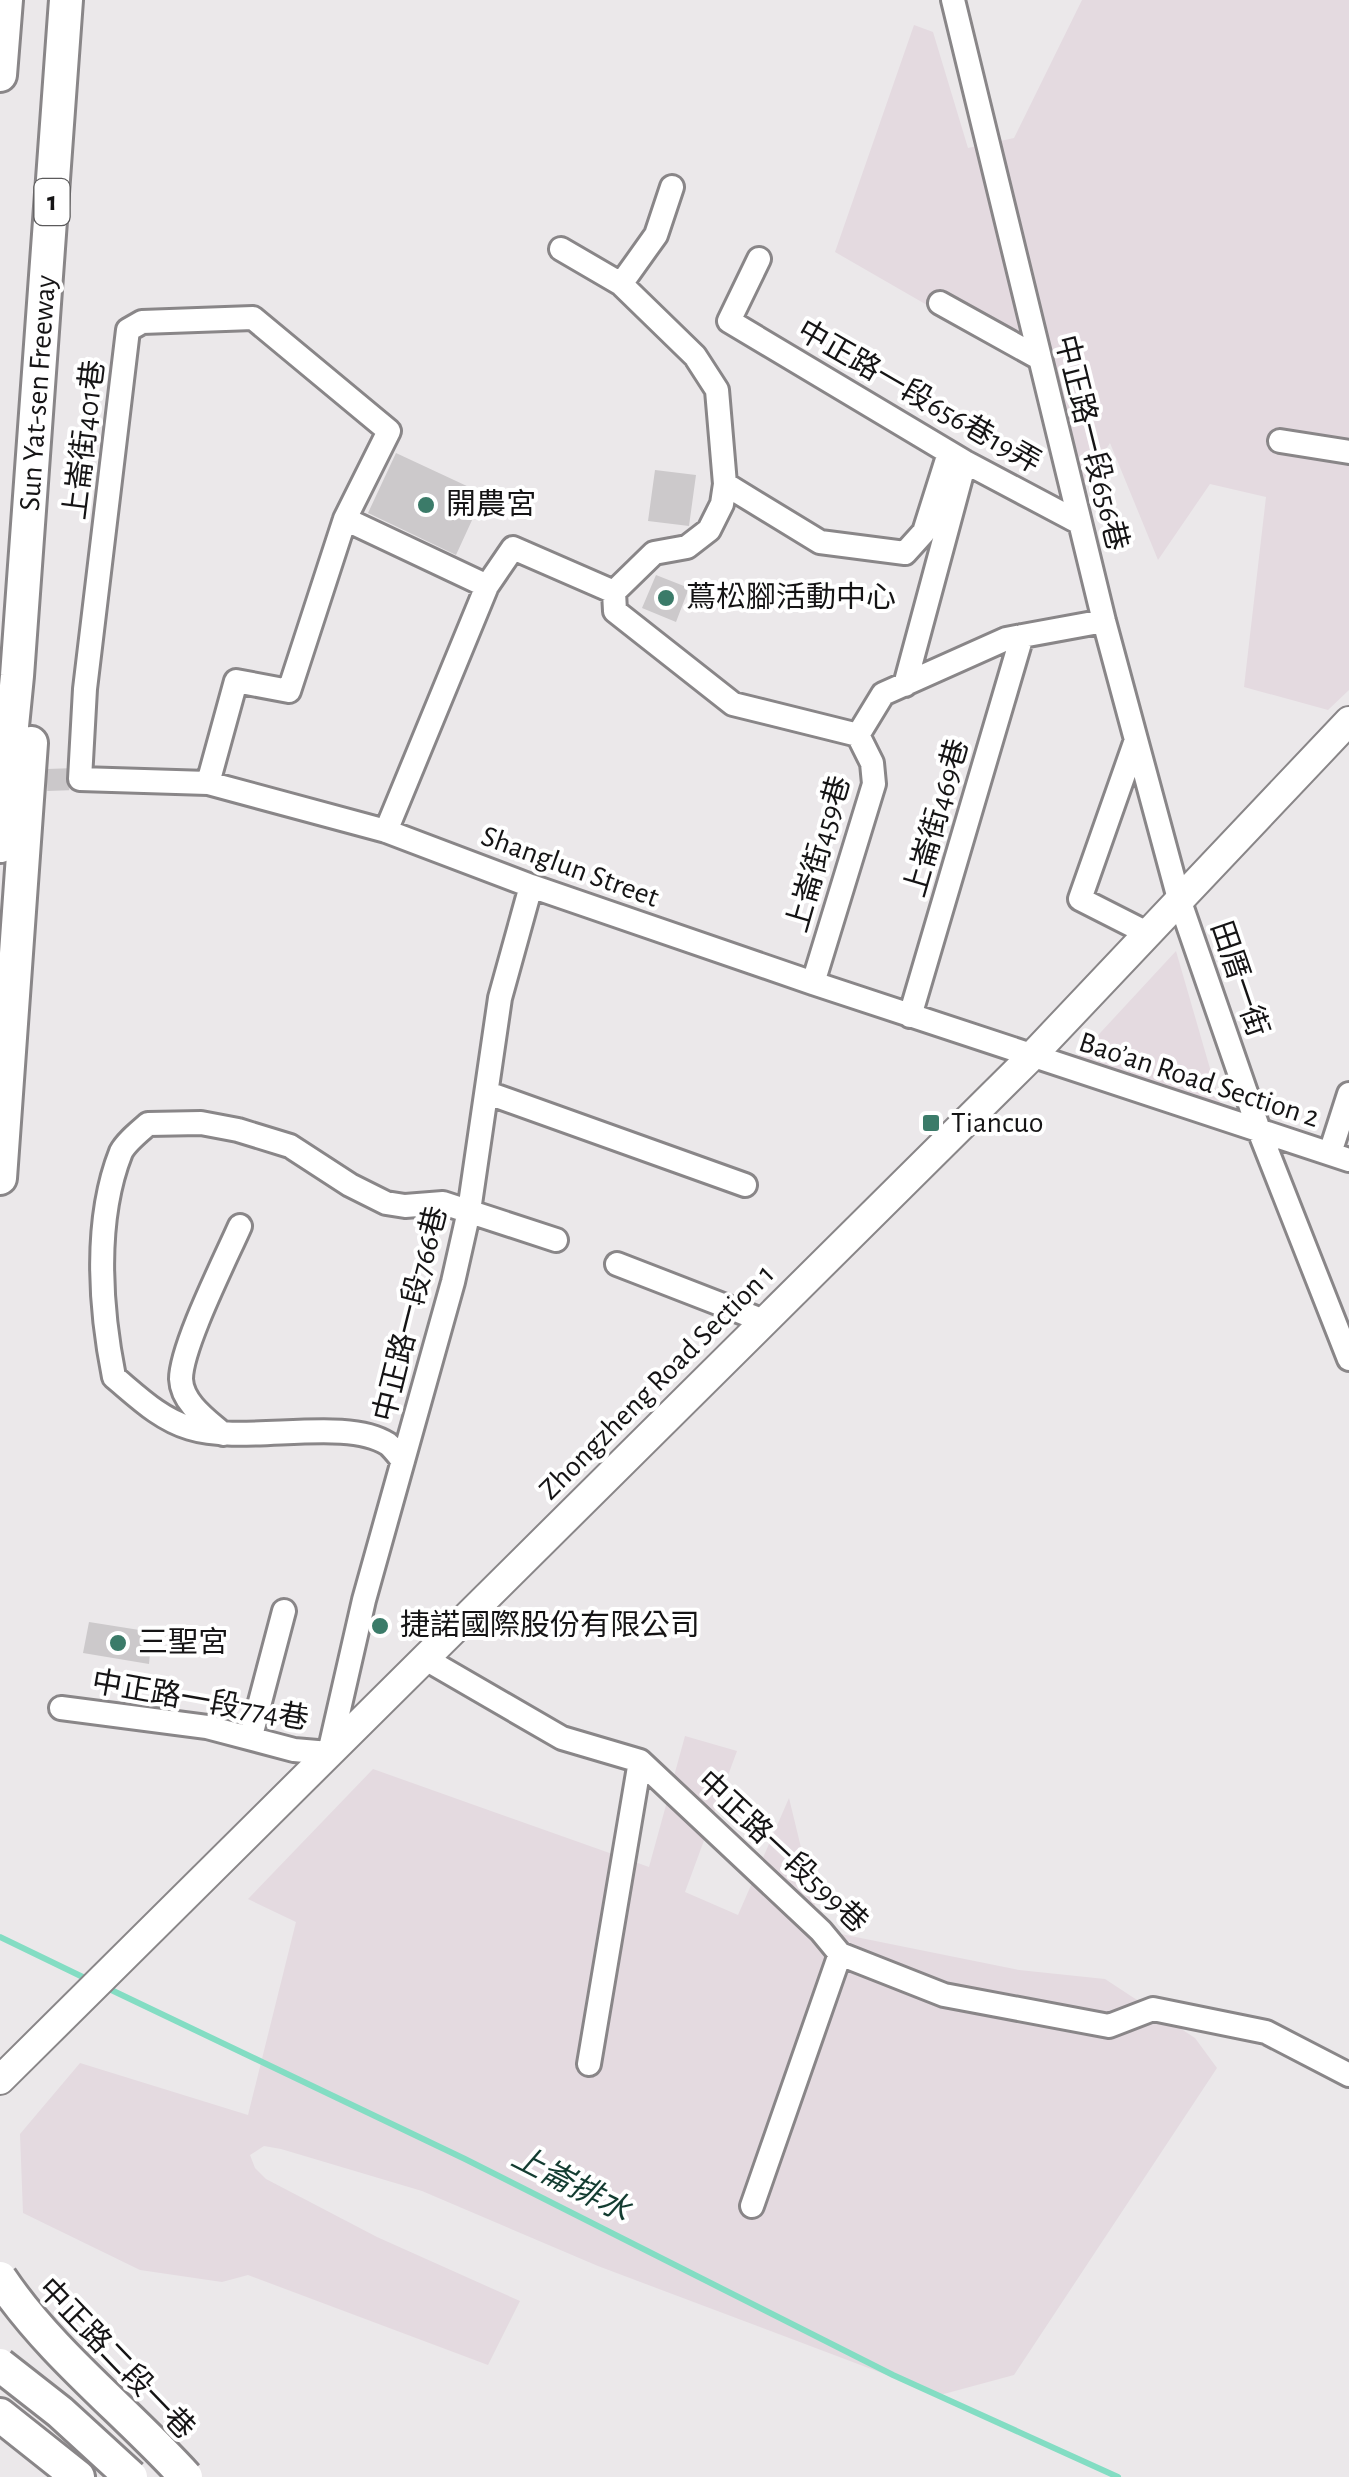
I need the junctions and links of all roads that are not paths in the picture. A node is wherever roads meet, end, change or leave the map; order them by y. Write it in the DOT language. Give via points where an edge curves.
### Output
graph roads {
  1 [pos="6,0"];
  2 [pos="66,0"];
  3 [pos="953,0"];
  4 [pos="0,75"];
  5 [pos="672,186"];
  6 [pos="561,250"];
  7 [pos="760,259"];
  8 [pos="620,284"];
  9 [pos="940,303"];
  10 [pos="1039,358"];
  11 [pos="1280,441"];
  12 [pos="1349,452"];
  13 [pos="957,457"];
  14 [pos="725,484"];
  15 [pos="345,519"];
  16 [pos="1080,523"];
  17 [pos="487,586"];
  18 [pos="614,592"];
  19 [pos="1104,621"];
  20 [pos="1022,636"];
  21 [pos="16,676"];
  22 [pos="906,686"];
  23 [pos="1349,720"];
  24 [pos="858,735"];
  25 [pos="1136,740"];
  26 [pos="80,779"];
  27 [pos="208,783"];
  28 [pos="386,831"];
  29 [pos="0,846"];
  30 [pos="532,886"];
  31 [pos="1179,899"];
  32 [pos="1147,933"];
  33 [pos="813,983"];
  34 [pos="910,1016"];
  35 [pos="1031,1057"];
  36 [pos="488,1093"];
  37 [pos="1349,1094"];
  38 [pos="1260,1133"];
  39 [pos="1339,1157"];
  40 [pos="0,1178"];
  41 [pos="746,1185"];
  42 [pos="469,1210"];
  43 [pos="240,1226"];
  44 [pos="556,1240"];
  45 [pos="617,1264"];
  46 [pos="764,1321"];
  47 [pos="1349,1359"];
  48 [pos="223,1434"];
  49 [pos="404,1462"];
  50 [pos="284,1610"];
  51 [pos="424,1658"];
  52 [pos="61,1708"];
  53 [pos="251,1736"];
  54 [pos="329,1753"];
  55 [pos="640,1762"];
  56 [pos="840,1954"];
  57 [pos="589,2064"];
  58 [pos="1349,2075"];
  59 [pos="0,2080"];
  60 [pos="752,2206"];
  61 [pos="0,2280"];
  62 [pos="0,2346"];
  63 [pos="0,2364"];
  64 [pos="0,2416"];
  65 [pos="78,2477"];
  66 [pos="120,2477"];
  67 [pos="131,2477"];
  68 [pos="188,2477"];
  1 -- 4 [label="highway"];
  2 -- 21 [label="highway, Sun Yat-sen Freeway / 1"];
  3 -- 10 [label="street, 中正路一段656巷"];
  5 -- 8 [label="street" via="656,235"];
  6 -- 8 [label="street"];
  7 -- 13 [label="street, 中正路一段656巷19弄" via="729,321"];
  8 -- 14 [label="street" via="696,356 717,390"];
  9 -- 10 [label="street"];
  10 -- 16 [label="street, 中正路一段656巷"];
  11 -- 12 [label="street"];
  13 -- 14 [label="street" via="924,532 905,553 820,542"];
  13 -- 16 [label="street, 中正路一段656巷19弄"];
  13 -- 22 [label="street"];
  14 -- 18 [label="street" via="709,530 686,547 654,553"];
  15 -- 17 [label="street"];
  15 -- 26 [label="street, 上崙街401巷" via="390,431 253,318 142,322 128,330"];
  15 -- 27 [label="street, 上崙街401巷" via="289,691 236,680"];
  16 -- 19 [label="street, 中正路一段656巷"];
  17 -- 18 [label="street" via="513,548"];
  17 -- 28 [label="street"];
  18 -- 24 [label="street, 上崙街459巷" via="615,610 733,704"];
  19 -- 20 [label="street"];
  19 -- 25 [label="street, 中正路一段656巷"];
  20 -- 22 [label="street"];
  20 -- 34 [label="street, 上崙街469巷"];
  21 -- 29 [label="highway, Sun Yat-sen Freeway / 1"];
  21 -- 40 [label="highway" via="32,728"];
  22 -- 24 [label="street" via="884,694"];
  23 -- 31 [label="main road, Zhongzheng Road Section 1"];
  24 -- 33 [label="street, 上崙街459巷" via="874,784"];
  25 -- 31 [label="street, 中正路一段656巷"];
  25 -- 32 [label="street" via="1080,900"];
  26 -- 27 [label="street, Shanglun Street"];
  27 -- 28 [label="street, Shanglun Street"];
  28 -- 30 [label="street, Shanglun Street"];
  30 -- 33 [label="street, Shanglun Street"];
  30 -- 36 [label="street, 中正路一段766巷" via="500,998"];
  31 -- 32 [label="main road, Zhongzheng Road Section 1"];
  31 -- 38 [label="street, 田厝一街"];
  32 -- 35 [label="main road, Zhongzheng Road Section 1"];
  33 -- 34 [label="street, Shanglun Street"];
  34 -- 35 [label="street, Shanglun Street"];
  35 -- 38 [label="street, Bao’an Road Section 2"];
  35 -- 46 [label="main road, Zhongzheng Road Section 1"];
  36 -- 41 [label="street"];
  36 -- 42 [label="street, 中正路一段766巷"];
  37 -- 39 [label="street"];
  38 -- 39 [label="street, Bao’an Road Section 2"];
  38 -- 47 [label="street, 田厝一街"];
  42 -- 44 [label="street"];
  42 -- 48 [label="street" via="386,1203 290,1146 238,1130 148,1124 122,1148 106,1215 104,1311 114,1377 157,1413"];
  42 -- 49 [label="street, 中正路一段766巷"];
  43 -- 48 [label="street" via="181,1380 190,1404"];
  45 -- 46 [label="street"];
  46 -- 51 [label="main road, Zhongzheng Road Section 1"];
  48 -- 49 [label="street" via="364,1435 388,1445"];
  49 -- 54 [label="street, 中正路一段766巷"];
  50 -- 53 [label="street"];
  51 -- 54 [label="main road, Zhongzheng Road Section 1"];
  51 -- 55 [label="street, 中正路一段599巷" via="562,1738"];
  52 -- 53 [label="street, 中正路一段774巷"];
  53 -- 54 [label="street, 中正路一段774巷"];
  54 -- 59 [label="main road, Zhongzheng Road Section 1"];
  55 -- 56 [label="street, 中正路一段599巷"];
  55 -- 57 [label="street"];
  56 -- 58 [label="street, 中正路一段599巷" via="944,1995 1109,2026 1152,2009 1266,2032"];
  56 -- 60 [label="street"];
  61 -- 68 [label="highway, bridge" via="62,2355"];
  62 -- 66 [label="street"];
  63 -- 67 [label="highway, bridge"];
  64 -- 65 [label="highway"];
}
